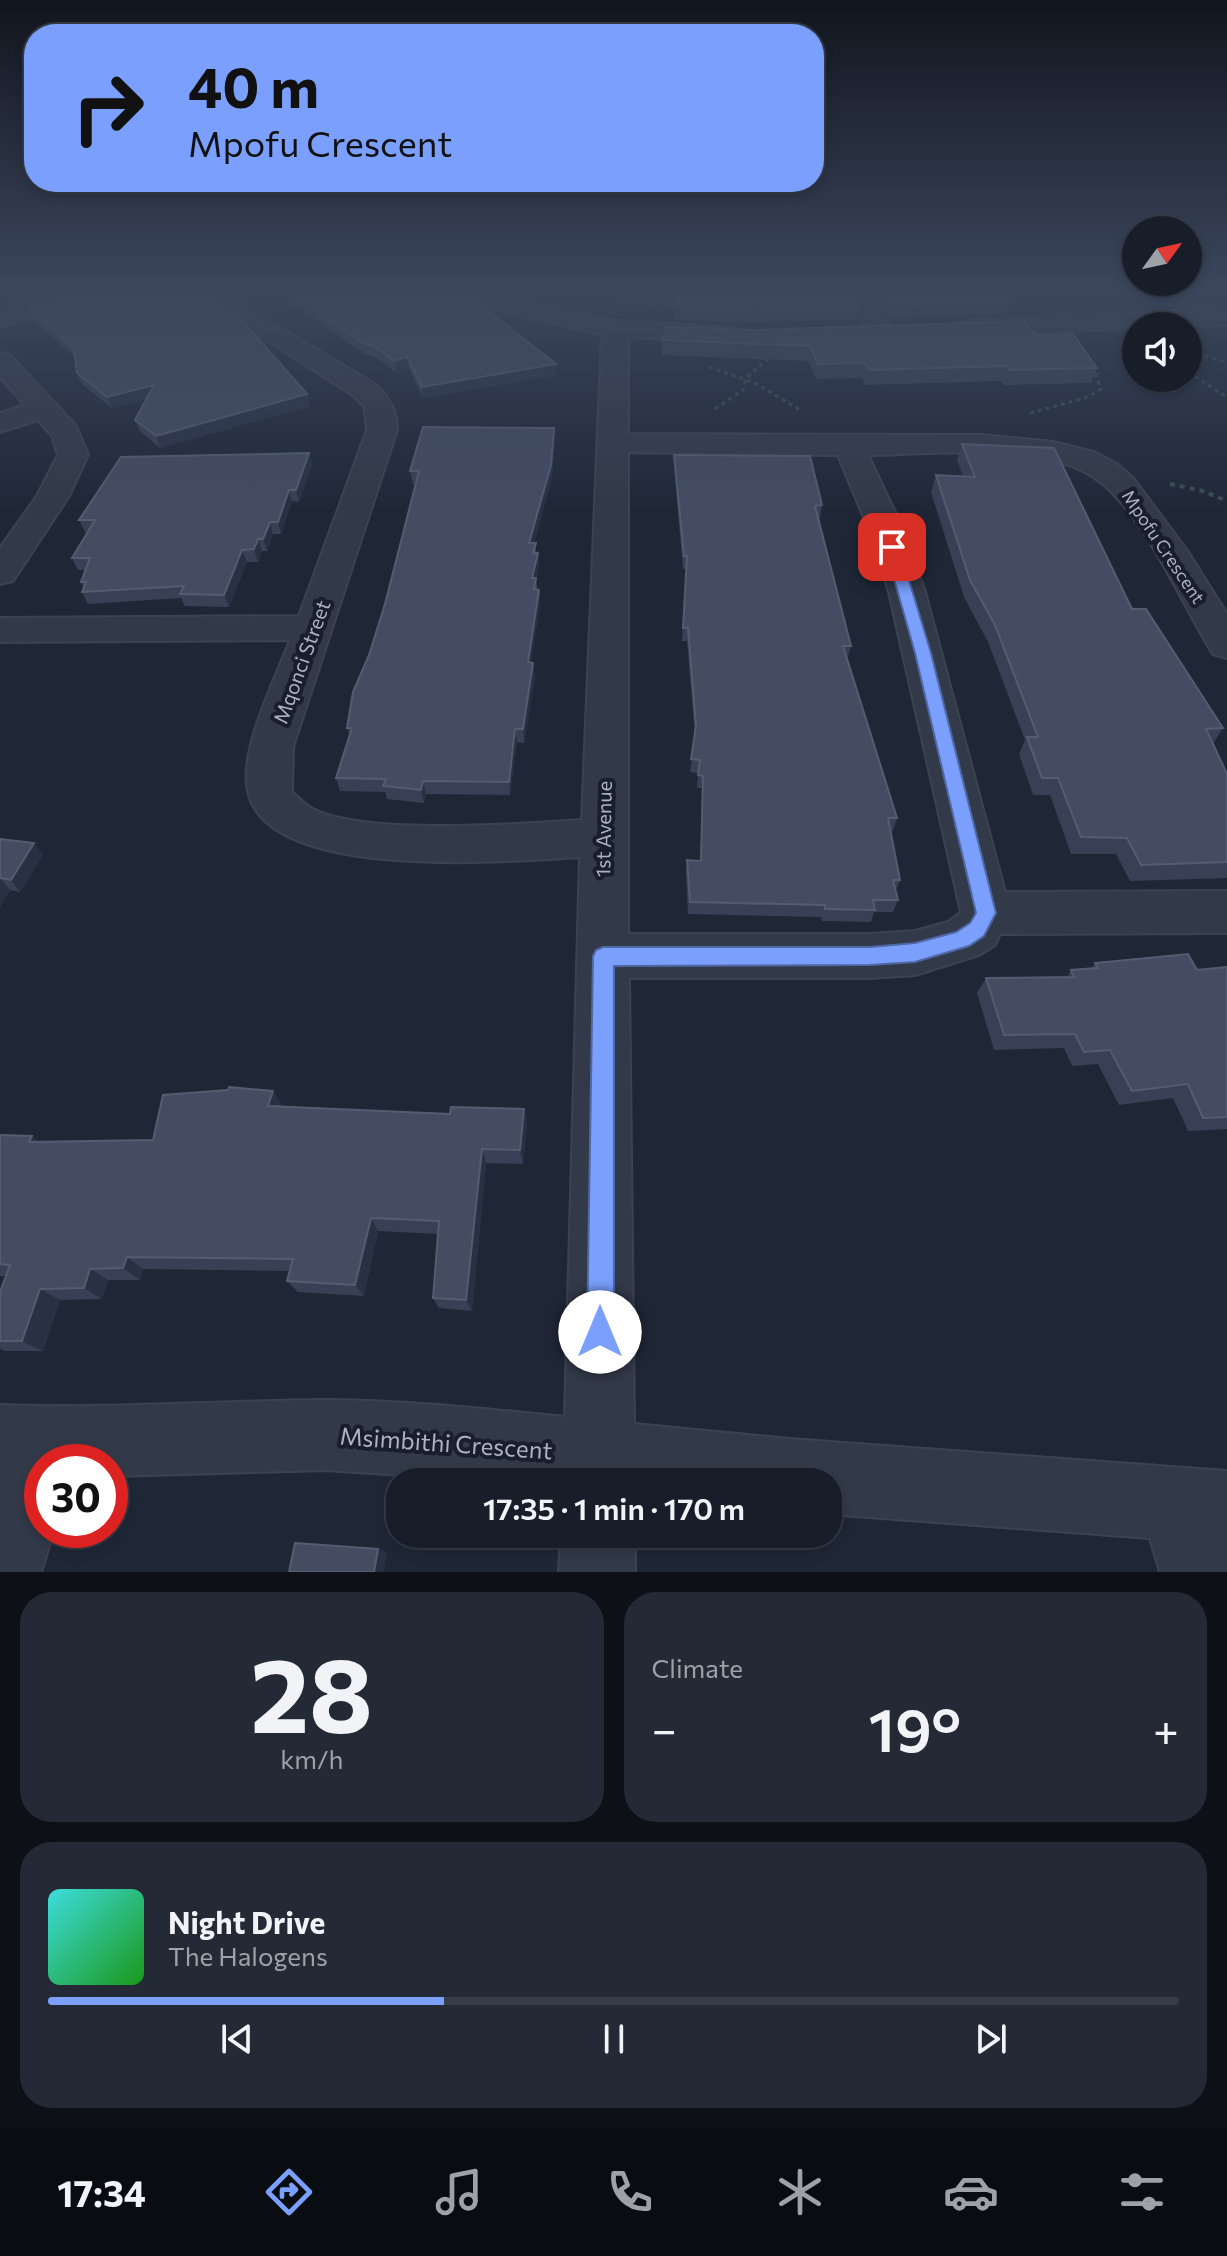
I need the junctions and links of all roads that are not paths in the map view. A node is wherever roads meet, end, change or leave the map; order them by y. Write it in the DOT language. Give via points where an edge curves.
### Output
graph roads {
  1 [pos="1,362"];
  2 [pos="319,362"];
  3 [pos="614,362"];
  4 [pos="42,409"];
  5 [pos="0,423"];
  6 [pos="612,443"];
  7 [pos="832,445"];
  8 [pos="0,573"];
  9 [pos="314,628"];
  10 [pos="0,630"];
  11 [pos="1227,645"];
  12 [pos="604,837"];
  13 [pos="1227,912"];
  14 [pos="986,913"];
  15 [pos="603,956"];
  16 [pos="23,1441"];
  17 [pos="590,1468"];
  18 [pos="599,1468"];
  19 [pos="842,1485"];
  20 [pos="1202,1506"];
  21 [pos="598,1548"];
  22 [pos="3,1572"];
  23 [pos="597,1572"];
  24 [pos="1198,1572"];
  1 -- 4 [label="street"];
  2 -- 9 [label="street, Mqonci Street" via="375,398 382,430"];
  3 -- 6 [label="street, 1st Avenue"];
  4 -- 5 [label="street"];
  4 -- 8 [label="street" via="72,445 71,466"];
  6 -- 7 [label="street, Mpofu Crescent"];
  6 -- 12 [label="street, 1st Avenue"];
  7 -- 11 [label="street, Mpofu Crescent" via="1020,446 1060,451 1098,466 1142,510"];
  7 -- 14 [label="street" via="884,525 907,592"];
  9 -- 10 [label="street"];
  9 -- 12 [label="street, Mqonci Street" via="272,747 268,782 274,802 290,818 350,839 412,843"];
  12 -- 15 [label="street, 1st Avenue"];
  13 -- 14 [label="street"];
  14 -- 15 [label="street" via="977,930 961,940 915,953"];
  15 -- 18 [label="street, 1st Avenue"];
  16 -- 17 [label="street, Msimbithi Crescent" via="325,1435 467,1442"];
  16 -- 22 [label="street"];
  19 -- 20 [label="street, Msimbithi Crescent"];
  20 -- 24 [label="street, Msimbithi Crescent"];
  21 -- 23 [label="street"];
}
